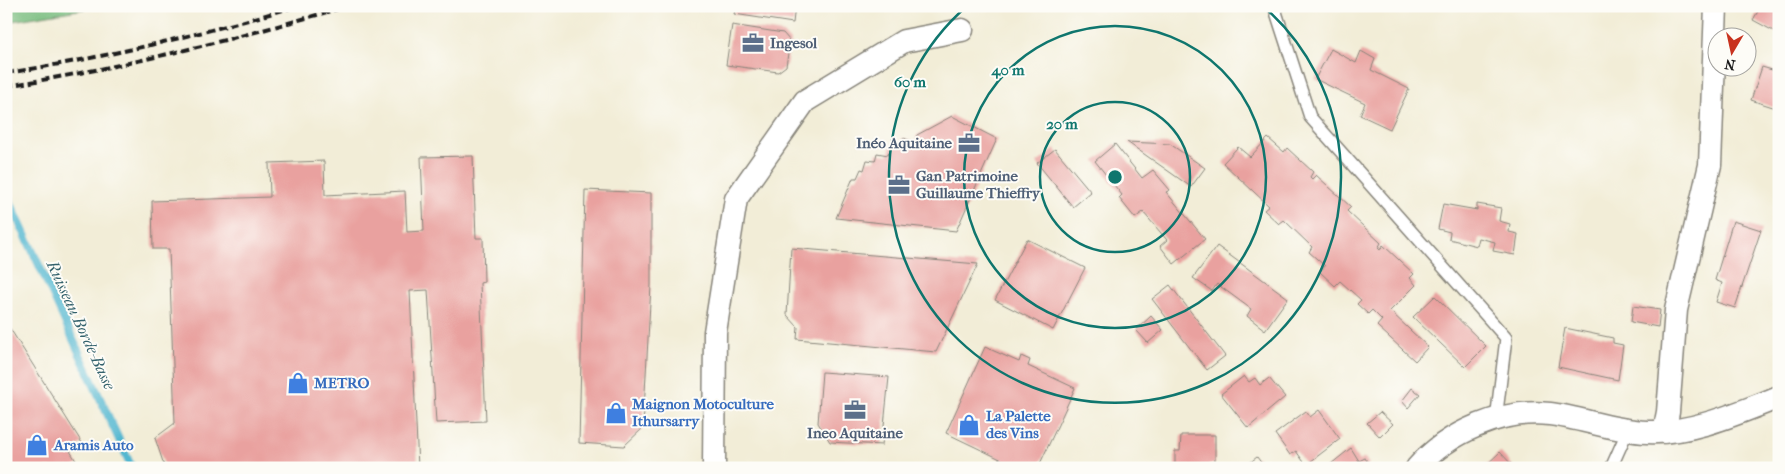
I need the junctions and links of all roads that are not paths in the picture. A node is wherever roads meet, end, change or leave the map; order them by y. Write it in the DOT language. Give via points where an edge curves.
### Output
graph roads {
  1 [pos="1274,6"];
  2 [pos="1716,6"];
  3 [pos="962,30"];
  4 [pos="1779,398"];
  5 [pos="1496,420"];
  6 [pos="1628,430"];
  7 [pos="1664,432"];
  8 [pos="714,468"];
  9 [pos="1417,468"];
  10 [pos="1611,468"];
  1 -- 5 [label="lane" via="1310,117 1506,338"];
  2 -- 7 [label="street" via="1710,165 1676,310"];
  3 -- 8 [label="street" via="904,41 805,101 736,199 715,332"];
  4 -- 7 [label="street" via="1700,425"];
  5 -- 6 [label="street" via="1517,415 1549,414"];
  5 -- 9 [label="street" via="1468,429 1430,453"];
  6 -- 7 [label="street"];
  6 -- 10 [label="lane"];
}
